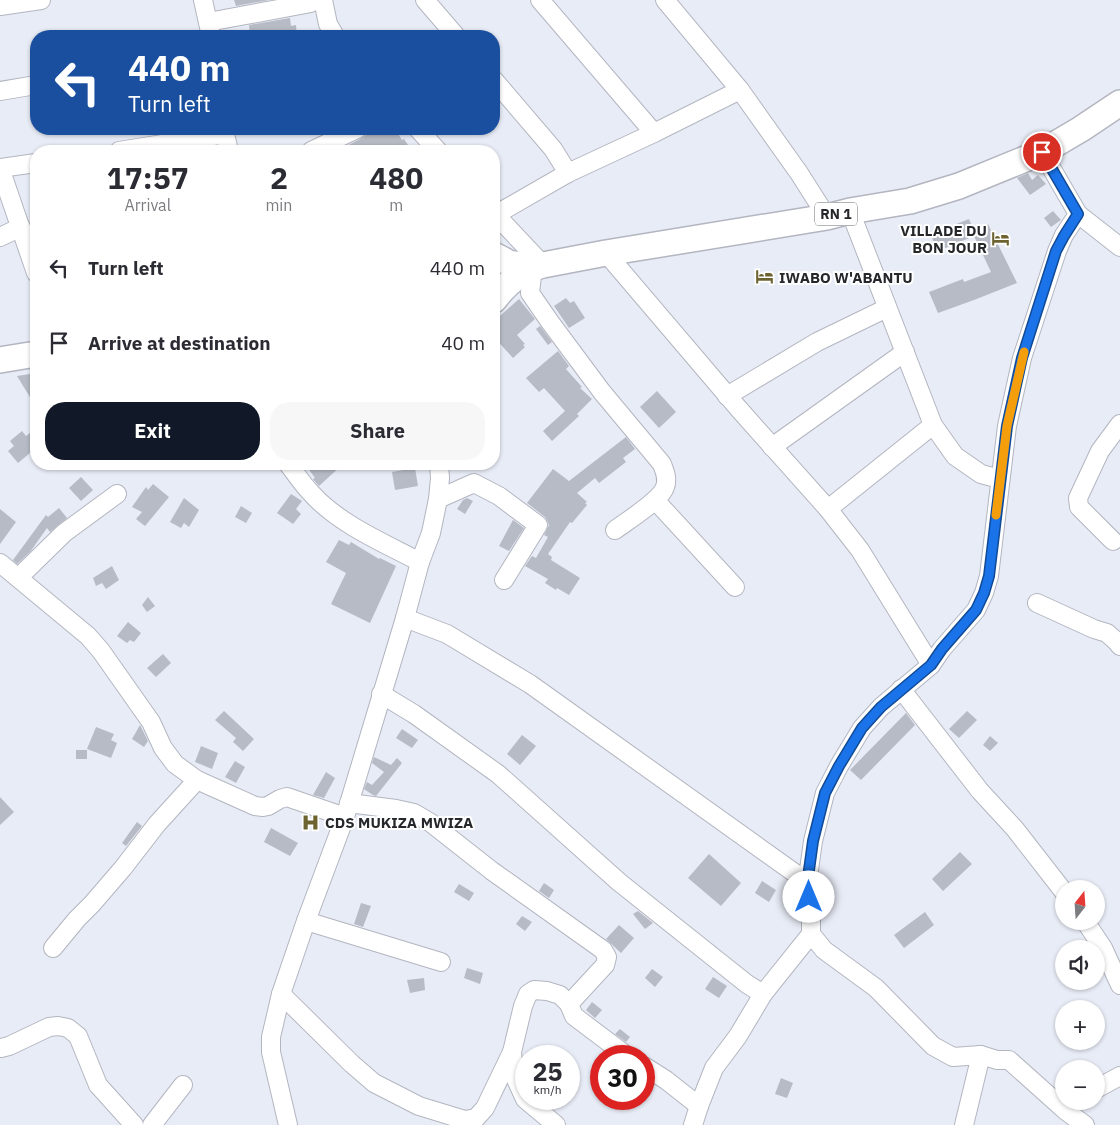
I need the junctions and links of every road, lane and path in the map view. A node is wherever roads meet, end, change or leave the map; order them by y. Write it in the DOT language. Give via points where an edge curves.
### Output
graph roads {
  1 [pos="41,0"];
  2 [pos="203,0"];
  3 [pos="425,0"];
  4 [pos="540,0"];
  5 [pos="664,0"];
  6 [pos="317,2"];
  7 [pos="0,6"];
  8 [pos="209,29"];
  9 [pos="332,30"];
  10 [pos="451,30"];
  11 [pos="30,86"];
  12 [pos="500,87"];
  13 [pos="740,90"];
  14 [pos="0,91"];
  15 [pos="1120,103"];
  16 [pos="654,133"];
  17 [pos="344,135"];
  18 [pos="423,135"];
  19 [pos="226,138"];
  20 [pos="168,145"];
  21 [pos="323,145"];
  22 [pos="433,145"];
  23 [pos="1042,152"];
  24 [pos="30,164"];
  25 [pos="0,168"];
  26 [pos="568,173"];
  27 [pos="500,211"];
  28 [pos="839,214"];
  29 [pos="1078,214"];
  30 [pos="500,221"];
  31 [pos="21,227"];
  32 [pos="0,237"];
  33 [pos="1120,246"];
  34 [pos="606,253"];
  35 [pos="30,255"];
  36 [pos="500,258"];
  37 [pos="538,266"];
  38 [pos="500,291"];
  39 [pos="887,308"];
  40 [pos="905,352"];
  41 [pos="30,355"];
  42 [pos="0,360"];
  43 [pos="727,396"];
  44 [pos="1120,424"];
  45 [pos="933,425"];
  46 [pos="772,447"];
  47 [pos="293,470"];
  48 [pos="439,470"];
  49 [pos="1000,479"];
  50 [pos="117,494"];
  51 [pos="438,499"];
  52 [pos="655,500"];
  53 [pos="828,509"];
  54 [pos="615,530"];
  55 [pos="1113,541"];
  56 [pos="420,562"];
  57 [pos="0,563"];
  58 [pos="18,578"];
  59 [pos="504,580"];
  60 [pos="735,587"];
  61 [pos="1037,603"];
  62 [pos="404,618"];
  63 [pos="1120,646"];
  64 [pos="931,665"];
  65 [pos="901,689"];
  66 [pos="381,694"];
  67 [pos="196,780"];
  68 [pos="347,810"];
  69 [pos="1055,880"];
  70 [pos="810,884"];
  71 [pos="306,921"];
  72 [pos="1091,930"];
  73 [pos="811,934"];
  74 [pos="53,948"];
  75 [pos="441,962"];
  76 [pos="1120,985"];
  77 [pos="281,994"];
  78 [pos="763,994"];
  79 [pos="569,1004"];
  80 [pos="612,1045"];
  81 [pos="0,1048"];
  82 [pos="512,1052"];
  83 [pos="981,1055"];
  84 [pos="655,1073"];
  85 [pos="1120,1076"];
  86 [pos="1105,1084"];
  87 [pos="183,1085"];
  88 [pos="1055,1094"];
  89 [pos="699,1106"];
  90 [pos="1074,1110"];
  91 [pos="134,1125"];
  92 [pos="152,1125"];
  93 [pos="288,1125"];
  94 [pos="556,1125"];
  95 [pos="693,1125"];
  96 [pos="964,1125"];
  97 [pos="1085,1125"];
  1 -- 7 [label="street"];
  2 -- 8 [label="street"];
  3 -- 10 [label="street"];
  4 -- 16 [label="street"];
  5 -- 13 [label="street"];
  6 -- 8 [label="street"];
  6 -- 9 [label="street"];
  11 -- 14 [label="street"];
  12 -- 26 [label="street" via="553,149"];
  13 -- 16 [label="street"];
  13 -- 28 [label="street" via="799,173"];
  15 -- 23 [label="highway, RN 1"];
  16 -- 26 [label="street"];
  17 -- 21 [label="street"];
  18 -- 22 [label="street"];
  19 -- 20 [label="street"];
  23 -- 28 [label="highway, RN 1" via="959,186 910,201"];
  23 -- 29 [label="street"];
  24 -- 25 [label="street"];
  25 -- 31 [label="street"];
  26 -- 27 [label="street"];
  28 -- 34 [label="highway, RN 1"];
  28 -- 39 [label="street"];
  29 -- 33 [label="street"];
  29 -- 49 [label="street" via="1056,251 1022,358 1007,426"];
  30 -- 37 [label="street"];
  31 -- 32 [label="street"];
  31 -- 35 [label="street"];
  34 -- 37 [label="highway, RN 1"];
  34 -- 43 [label="street"];
  36 -- 37 [label="highway, RN 1" via="509,263"];
  37 -- 38 [label="highway, RN 1"];
  37 -- 52 [label="street" via="530,293 602,392 662,464 667,476 665,488"];
  39 -- 40 [label="street"];
  39 -- 43 [label="street" via="817,342"];
  40 -- 45 [label="street"];
  40 -- 46 [label="street"];
  41 -- 42 [label="highway"];
  43 -- 46 [label="street"];
  44 -- 55 [label="street" via="1100,451 1078,498 1079,507"];
  45 -- 49 [label="street" via="955,456 981,474"];
  45 -- 53 [label="street"];
  46 -- 53 [label="street"];
  47 -- 56 [label="street" via="312,495 332,513"];
  48 -- 51 [label="street"];
  49 -- 64 [label="street" via="989,576 984,593 976,610"];
  50 -- 58 [label="street" via="64,533"];
  51 -- 56 [label="street" via="431,533"];
  51 -- 59 [label="street" via="474,484 500,496 538,525"];
  52 -- 54 [label="street"];
  52 -- 60 [label="street"];
  53 -- 64 [label="street" via="860,550"];
  56 -- 62 [label="street"];
  57 -- 58 [label="street"];
  58 -- 67 [label="street" via="88,636 151,722 175,764"];
  61 -- 63 [label="street" via="1107,633"];
  62 -- 66 [label="street"];
  62 -- 70 [label="street" via="447,634 530,684"];
  64 -- 65 [label="street"];
  65 -- 69 [label="street"];
  65 -- 70 [label="street" via="862,728 825,793 813,841"];
  66 -- 68 [label="street"];
  66 -- 78 [label="street" via="498,774 619,882"];
  67 -- 68 [label="street" via="254,806 268,806 288,797"];
  67 -- 74 [label="street"];
  68 -- 71 [label="street"];
  68 -- 79 [label="street" via="414,813 603,950 608,957 605,965"];
  70 -- 73 [label="street"];
  71 -- 75 [label="street"];
  71 -- 77 [label="street"];
  72 -- 76 [label="street" via="1104,948"];
  73 -- 78 [label="street"];
  73 -- 83 [label="street" via="824,950 876,988 933,1046 953,1057"];
  77 -- 82 [label="street" via="374,1083 419,1106 465,1120 476,1118 485,1108"];
  77 -- 93 [label="street" via="271,1037 271,1052"];
  78 -- 89 [label="street" via="714,1068"];
  79 -- 80 [label="street" via="574,1016"];
  79 -- 82 [label="street" via="560,995 547,991 534,990 528,994"];
  81 -- 91 [label="street" via="49,1027 68,1028 78,1036 98,1085"];
  82 -- 94 [label="street" via="514,1075 526,1099"];
  83 -- 88 [label="street" via="1009,1060"];
  83 -- 96 [label="street"];
  84 -- 89 [label="street"];
  85 -- 86 [label="street"];
  87 -- 92 [label="street"];
  89 -- 95 [label="street"];
  90 -- 97 [label="street"];
}
